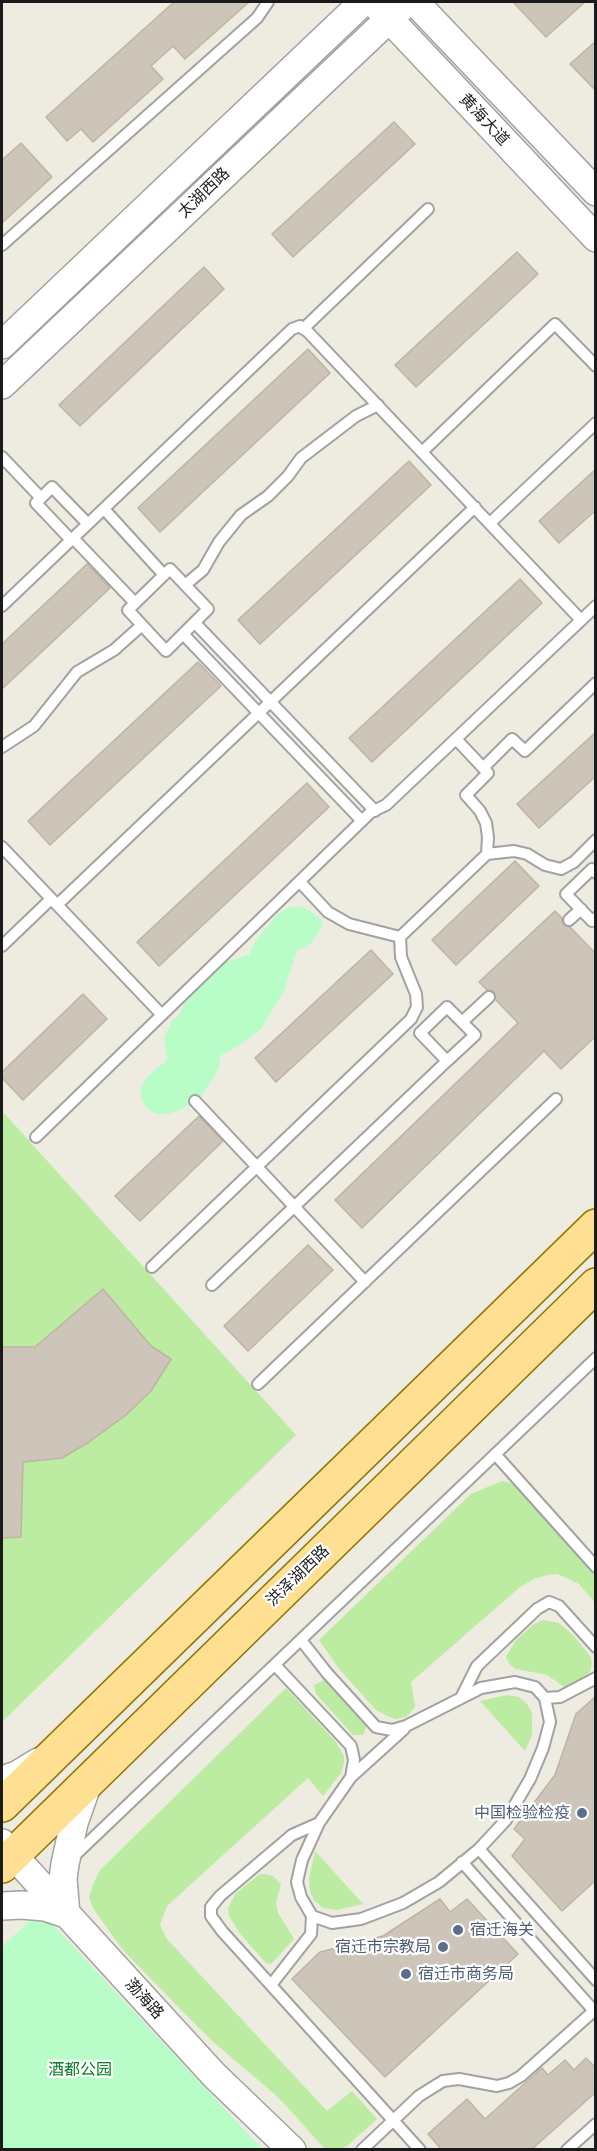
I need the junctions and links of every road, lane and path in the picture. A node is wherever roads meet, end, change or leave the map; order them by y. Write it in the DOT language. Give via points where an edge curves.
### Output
graph roads {
  1 [pos="268,2"];
  2 [pos="363,2"];
  3 [pos="415,2"];
  4 [pos="389,7"];
  5 [pos="596,192"];
  6 [pos="428,209"];
  7 [pos="596,238"];
  8 [pos="2,245"];
  9 [pos="303,329"];
  10 [pos="2,345"];
  11 [pos="596,366"];
  12 [pos="2,385"];
  13 [pos="378,405"];
  14 [pos="596,423"];
  15 [pos="422,452"];
  16 [pos="2,457"];
  17 [pos="40,498"];
  18 [pos="475,507"];
  19 [pos="104,509"];
  20 [pos="490,523"];
  21 [pos="88,524"];
  22 [pos="72,539"];
  23 [pos="164,575"];
  24 [pos="185,585"];
  25 [pos="135,603"];
  26 [pos="2,606"];
  27 [pos="596,606"];
  28 [pos="581,620"];
  29 [pos="195,623"];
  30 [pos="142,625"];
  31 [pos="183,634"];
  32 [pos="596,682"];
  33 [pos="271,702"];
  34 [pos="259,713"];
  35 [pos="456,739"];
  36 [pos="2,747"];
  37 [pos="483,768"];
  38 [pos="375,811"];
  39 [pos="362,821"];
  40 [pos="596,840"];
  41 [pos="2,848"];
  42 [pos="487,854"];
  43 [pos="566,866"];
  44 [pos="596,873"];
  45 [pos="580,881"];
  46 [pos="300,882"];
  47 [pos="54,902"];
  48 [pos="581,909"];
  49 [pos="596,918"];
  50 [pos="569,920"];
  51 [pos="400,937"];
  52 [pos="2,946"];
  53 [pos="489,997"];
  54 [pos="417,1007"];
  55 [pos="162,1015"];
  56 [pos="431,1022"];
  57 [pos="462,1022"];
  58 [pos="447,1061"];
  59 [pos="556,1099"];
  60 [pos="195,1101"];
  61 [pos="36,1137"];
  62 [pos="257,1167"];
  63 [pos="294,1207"];
  64 [pos="596,1226"];
  65 [pos="152,1267"];
  66 [pos="365,1282"];
  67 [pos="212,1285"];
  68 [pos="596,1285"];
  69 [pos="596,1358"];
  70 [pos="258,1384"];
  71 [pos="495,1454"];
  72 [pos="596,1567"];
  73 [pos="301,1640"];
  74 [pos="596,1647"];
  75 [pos="275,1665"];
  76 [pos="596,1678"];
  77 [pos="461,1698"];
  78 [pos="545,1698"];
  79 [pos="406,1726"];
  80 [pos="57,1750"];
  81 [pos="351,1777"];
  82 [pos="2,1780"];
  83 [pos="88,1782"];
  84 [pos="2,1805"];
  85 [pos="319,1823"];
  86 [pos="479,1849"];
  87 [pos="5,1855"];
  88 [pos="462,1862"];
  89 [pos="65,1864"];
  90 [pos="41,1887"];
  91 [pos="2,1906"];
  92 [pos="66,1914"];
  93 [pos="312,1916"];
  94 [pos="596,1980"];
  95 [pos="271,1985"];
  96 [pos="595,2010"];
  97 [pos="394,2120"];
  98 [pos="596,2124"];
  99 [pos="292,2150"];
  100 [pos="362,2150"];
  101 [pos="420,2150"];
  102 [pos="567,2150"];
  1 -- 8 [label="lane" via="256,18"];
  2 -- 10 [label="street, 太湖西路"];
  3 -- 5 [label="street, 黄海大道"];
  4 -- 7 [label="street, 黄海大道"];
  4 -- 12 [label="street, 太湖西路"];
  6 -- 9 [label="lane"];
  9 -- 13 [label="lane"];
  9 -- 19 [label="lane" via="292,329"];
  11 -- 15 [label="lane" via="555,324"];
  13 -- 15 [label="lane"];
  13 -- 24 [label="lane" via="356,416 301,458 268,496 241,515 203,570"];
  14 -- 20 [label="lane"];
  15 -- 18 [label="lane"];
  16 -- 17 [label="lane"];
  17 -- 21 [label="lane" via="52,487"];
  17 -- 22 [label="lane" via="36,503"];
  18 -- 20 [label="lane"];
  18 -- 33 [label="lane"];
  19 -- 21 [label="lane"];
  19 -- 23 [label="lane"];
  20 -- 28 [label="lane"];
  21 -- 22 [label="lane"];
  22 -- 25 [label="lane"];
  22 -- 26 [label="lane"];
  23 -- 24 [label="lane" via="170,569"];
  23 -- 25 [label="lane"];
  24 -- 29 [label="lane" via="208,609"];
  25 -- 30 [label="lane" via="128,610"];
  27 -- 28 [label="lane"];
  28 -- 35 [label="lane"];
  29 -- 31 [label="lane"];
  29 -- 33 [label="lane"];
  30 -- 31 [label="lane" via="166,651"];
  30 -- 36 [label="lane" via="114,650 77,672 34,726"];
  31 -- 34 [label="lane"];
  32 -- 37 [label="lane" via="525,751 512,739"];
  33 -- 34 [label="lane"];
  33 -- 38 [label="lane"];
  34 -- 39 [label="lane"];
  34 -- 47 [label="lane"];
  35 -- 37 [label="lane"];
  35 -- 38 [label="lane"];
  37 -- 42 [label="lane" via="488,773 466,795 486,823"];
  38 -- 39 [label="lane"];
  39 -- 46 [label="lane"];
  40 -- 43 [label="lane"];
  41 -- 47 [label="lane"];
  42 -- 43 [label="lane" via="514,851 546,865 561,869"];
  42 -- 51 [label="lane"];
  43 -- 45 [label="lane"];
  44 -- 45 [label="lane" via="592,869"];
  45 -- 48 [label="lane" via="566,894"];
  46 -- 51 [label="lane" via="328,912 349,924"];
  46 -- 55 [label="lane"];
  47 -- 52 [label="lane"];
  47 -- 55 [label="lane"];
  48 -- 49 [label="lane" via="592,921"];
  48 -- 50 [label="lane"];
  51 -- 54 [label="lane" via="401,957 416,994"];
  53 -- 57 [label="lane"];
  54 -- 56 [label="lane"];
  54 -- 62 [label="lane" via="411,1019"];
  55 -- 61 [label="lane"];
  56 -- 57 [label="lane" via="447,1006"];
  56 -- 58 [label="lane" via="420,1033"];
  57 -- 58 [label="lane" via="475,1035"];
  58 -- 63 [label="lane"];
  59 -- 66 [label="lane"];
  60 -- 62 [label="lane"];
  62 -- 63 [label="lane"];
  62 -- 65 [label="lane"];
  63 -- 66 [label="lane"];
  63 -- 67 [label="lane"];
  64 -- 80 [label="main road"];
  66 -- 70 [label="lane"];
  68 -- 83 [label="main road, 洪泽湖西路"];
  69 -- 71 [label="lane"];
  71 -- 72 [label="lane"];
  71 -- 73 [label="lane"];
  73 -- 75 [label="lane"];
  73 -- 79 [label="lane" via="376,1727 392,1730"];
  74 -- 77 [label="lane" via="559,1606 549,1602 477,1666"];
  75 -- 81 [label="lane" via="351,1746"];
  75 -- 89 [label="lane"];
  76 -- 78 [label="lane" via="560,1697"];
  77 -- 78 [label="lane" via="481,1688 515,1682 535,1688"];
  77 -- 79 [label="lane"];
  78 -- 86 [label="lane" via="550,1722 543,1748 506,1820"];
  79 -- 81 [label="lane"];
  80 -- 82 [label="street"];
  80 -- 84 [label="main road"];
  81 -- 85 [label="lane"];
  83 -- 87 [label="main road, 洪泽湖西路"];
  83 -- 89 [label="street"];
  85 -- 93 [label="lane" via="302,1860 297,1882"];
  85 -- 95 [label="lane" via="292,1835 211,1907 211,1917"];
  86 -- 88 [label="lane"];
  86 -- 94 [label="lane"];
  87 -- 90 [label="street, 渤海路"];
  88 -- 93 [label="lane" via="403,1902 361,1919 332,1923"];
  88 -- 96 [label="lane"];
  89 -- 90 [label="lane"];
  89 -- 92 [label="street"];
  90 -- 92 [label="street, 渤海路"];
  91 -- 92 [label="street" via="45,1907"];
  92 -- 99 [label="street, 渤海路" via="214,2075"];
  93 -- 95 [label="lane" via="311,1934"];
  95 -- 97 [label="lane"];
  96 -- 97 [label="lane" via="510,2083 497,2086 459,2079 443,2081 419,2096"];
  97 -- 100 [label="lane"];
  97 -- 101 [label="lane"];
  98 -- 102 [label="lane"];
}
